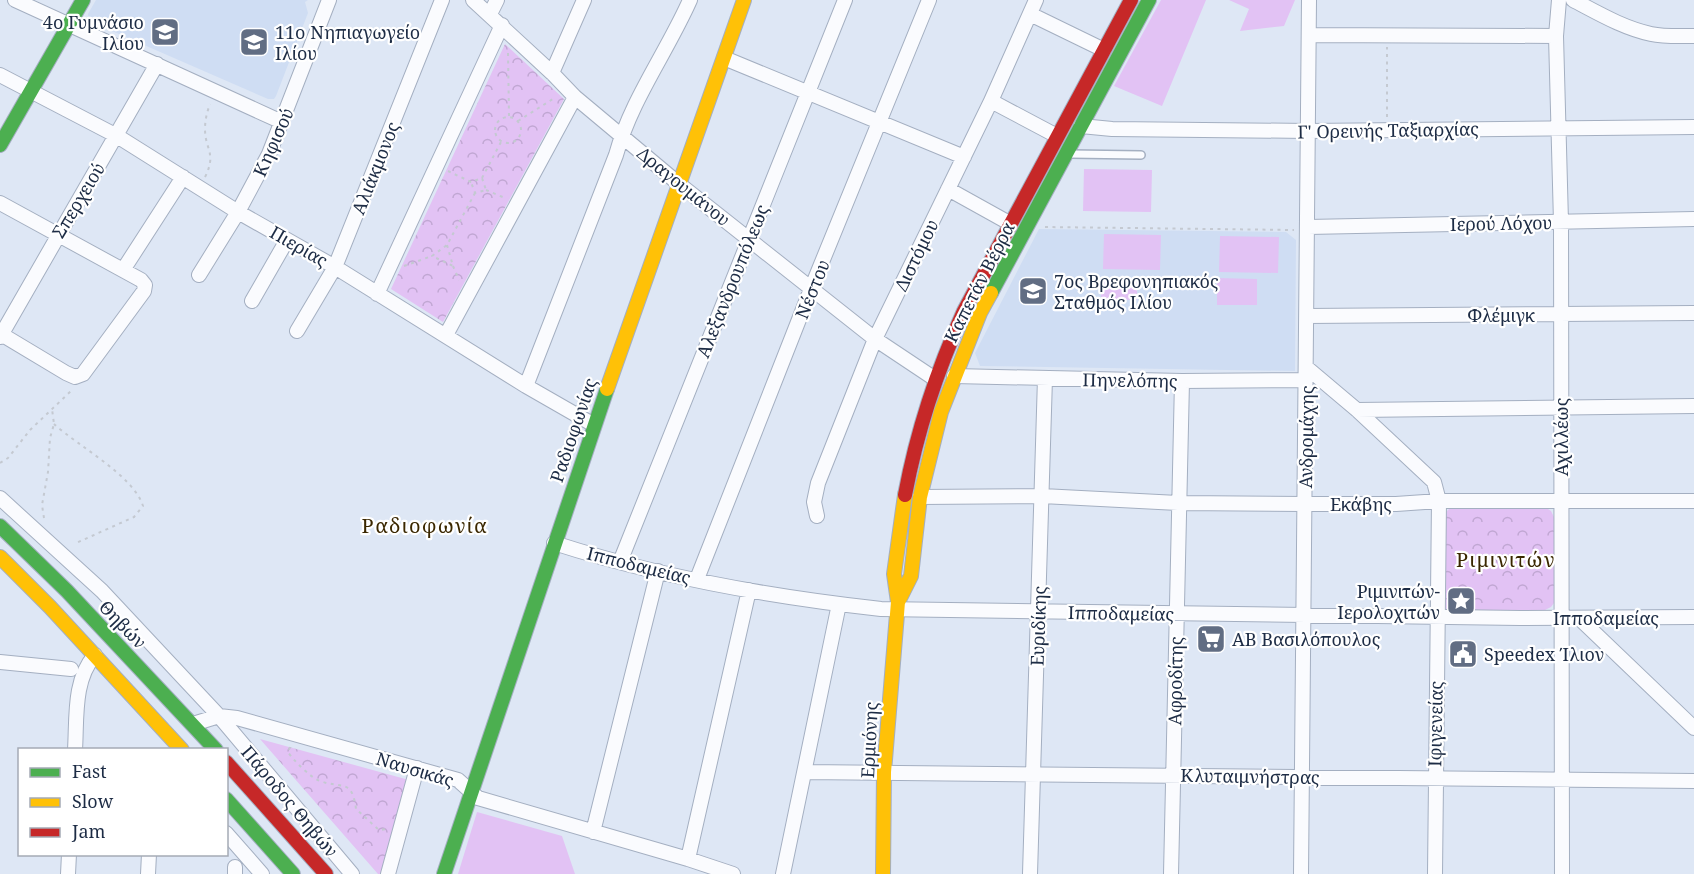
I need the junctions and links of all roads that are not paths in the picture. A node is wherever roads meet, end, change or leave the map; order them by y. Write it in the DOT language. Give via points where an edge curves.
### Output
graph roads {
  1 [pos="15,0"];
  2 [pos="83,0"];
  3 [pos="329,0"];
  4 [pos="442,0"];
  5 [pos="473,0"];
  6 [pos="497,0"];
  7 [pos="584,0"];
  8 [pos="690,0"];
  9 [pos="744,0"];
  10 [pos="844,0"];
  11 [pos="929,0"];
  12 [pos="1036,0"];
  13 [pos="1131,0"];
  14 [pos="1149,0"];
  15 [pos="1309,0"];
  16 [pos="1559,0"];
  17 [pos="1573,0"];
  18 [pos="490,14"];
  19 [pos="1030,14"];
  20 [pos="69,24"];
  21 [pos="505,28"];
  22 [pos="1309,35"];
  23 [pos="1556,36"];
  24 [pos="1694,36"];
  25 [pos="1104,50"];
  26 [pos="724,58"];
  27 [pos="157,64"];
  28 [pos="552,73"];
  29 [pos="0,75"];
  30 [pos="31,90"];
  31 [pos="808,92"];
  32 [pos="572,94"];
  33 [pos="991,101"];
  34 [pos="282,122"];
  35 [pos="880,122"];
  36 [pos="1081,126"];
  37 [pos="1694,127"];
  38 [pos="1559,128"];
  39 [pos="1308,131"];
  40 [pos="117,135"];
  41 [pos="621,136"];
  42 [pos="1057,136"];
  43 [pos="0,145"];
  44 [pos="1067,154"];
  45 [pos="1142,155"];
  46 [pos="964,157"];
  47 [pos="183,177"];
  48 [pos="679,184"];
  49 [pos="948,189"];
  50 [pos="0,203"];
  51 [pos="238,212"];
  52 [pos="1694,219"];
  53 [pos="1561,222"];
  54 [pos="1011,224"];
  55 [pos="1308,227"];
  56 [pos="58,235"];
  57 [pos="749,238"];
  58 [pos="287,240"];
  59 [pos="335,267"];
  60 [pos="123,270"];
  61 [pos="200,275"];
  62 [pos="811,289"];
  63 [pos="377,294"];
  64 [pos="252,301"];
  65 [pos="1694,313"];
  66 [pos="1561,314"];
  67 [pos="1307,316"];
  68 [pos="297,331"];
  69 [pos="1,335"];
  70 [pos="446,335"];
  71 [pos="874,339"];
  72 [pos="1306,373"];
  73 [pos="954,376"];
  74 [pos="1045,378"];
  75 [pos="935,379"];
  76 [pos="1182,381"];
  77 [pos="526,386"];
  78 [pos="1694,406"];
  79 [pos="1561,407"];
  80 [pos="1357,410"];
  81 [pos="594,425"];
  82 [pos="920,496"];
  83 [pos="1042,496"];
  84 [pos="0,498"];
  85 [pos="1439,501"];
  86 [pos="1694,501"];
  87 [pos="1562,502"];
  88 [pos="1178,503"];
  89 [pos="1305,504"];
  90 [pos="817,516"];
  91 [pos="0,526"];
  92 [pos="554,543"];
  93 [pos="2,561"];
  94 [pos="620,562"];
  95 [pos="658,571"];
  96 [pos="697,579"];
  97 [pos="748,590"];
  98 [pos="839,604"];
  99 [pos="898,606"];
  100 [pos="1038,611"];
  101 [pos="1176,614"];
  102 [pos="1304,616"];
  103 [pos="1437,617"];
  104 [pos="1694,617"];
  105 [pos="1562,618"];
  106 [pos="1579,618"];
  107 [pos="95,655"];
  108 [pos="0,663"];
  109 [pos="72,669"];
  110 [pos="219,716"];
  111 [pos="193,724"];
  112 [pos="1694,728"];
  113 [pos="169,743"];
  114 [pos="75,748"];
  115 [pos="214,748"];
  116 [pos="228,764"];
  117 [pos="417,768"];
  118 [pos="806,772"];
  119 [pos="884,772"];
  120 [pos="1034,773"];
  121 [pos="1173,775"];
  122 [pos="1303,778"];
  123 [pos="1435,779"];
  124 [pos="1563,780"];
  125 [pos="1694,781"];
  126 [pos="471,791"];
  127 [pos="228,801"];
  128 [pos="593,832"];
  129 [pos="228,835"];
  130 [pos="69,856"];
  131 [pos="149,856"];
  132 [pos="688,859"];
  133 [pos="68,874"];
  134 [pos="148,874"];
  135 [pos="262,874"];
  136 [pos="293,874"];
  137 [pos="326,874"];
  138 [pos="352,874"];
  139 [pos="388,874"];
  140 [pos="444,874"];
  141 [pos="734,874"];
  142 [pos="783,874"];
  143 [pos="883,874"];
  144 [pos="1030,874"];
  145 [pos="1170,874"];
  146 [pos="1301,874"];
  147 [pos="1435,874"];
  148 [pos="1562,874"];
  1 -- 20 [label="street"];
  2 -- 20 [label="street"];
  3 -- 34 [label="street, Κηφισού"];
  4 -- 59 [label="street, Αλιάκμονος"];
  5 -- 18 [label="street, Δραγουμάνου"];
  6 -- 18 [label="street"];
  7 -- 28 [label="street"];
  8 -- 41 [label="street"];
  9 -- 26 [label="street, Ραδιοφωνίας"];
  10 -- 31 [label="street, Αλεξανδρουπόλεως"];
  11 -- 35 [label="street, Νέστου"];
  12 -- 19 [label="street, Διστόμου"];
  13 -- 25 [label="street, Καπετάν Βέρρα"];
  14 -- 36 [label="street, Καπετάν Βέρρα"];
  15 -- 22 [label="street, Ανδρομάχης"];
  16 -- 23 [label="street, Αχιλλέως"];
  17 -- 24 [label="street" via="1638,30 1664,36"];
  18 -- 21 [label="street, Δραγουμάνου"];
  19 -- 25 [label="street"];
  19 -- 33 [label="street, Διστόμου"];
  20 -- 27 [label="street"];
  20 -- 30 [label="street"];
  21 -- 28 [label="street, Δραγουμάνου"];
  21 -- 63 [label="street"];
  22 -- 23 [label="street"];
  22 -- 39 [label="street, Ανδρομάχης"];
  23 -- 38 [label="street, Αχιλλέως"];
  25 -- 42 [label="street, Καπετάν Βέρρα"];
  26 -- 31 [label="street"];
  26 -- 48 [label="street, Ραδιοφωνίας"];
  27 -- 34 [label="street"];
  27 -- 40 [label="street, Σπερχειού"];
  28 -- 32 [label="street, Δραγουμάνου"];
  29 -- 30 [label="street, Πιερίας"];
  30 -- 40 [label="street, Πιερίας"];
  30 -- 43 [label="street"];
  31 -- 35 [label="street"];
  31 -- 57 [label="street, Αλεξανδρουπόλεως"];
  32 -- 41 [label="street, Δραγουμάνου"];
  32 -- 70 [label="street" via="518,204"];
  33 -- 42 [label="street"];
  33 -- 46 [label="street, Διστόμου"];
  34 -- 51 [label="street, Κηφισού"];
  35 -- 46 [label="street"];
  35 -- 62 [label="street, Νέστου"];
  36 -- 39 [label="street, Γ' Ορεινής Ταξιαρχίας"];
  36 -- 44 [label="street, Καπετάν Βέρρα"];
  37 -- 38 [label="street, Γ' Ορεινής Ταξιαρχίας"];
  38 -- 39 [label="street, Γ' Ορεινής Ταξιαρχίας"];
  38 -- 53 [label="street, Αχιλλέως"];
  39 -- 55 [label="street, Ανδρομάχης"];
  40 -- 47 [label="street, Πιερίας"];
  40 -- 56 [label="street, Σπερχειού"];
  41 -- 48 [label="street, Δραγουμάνου"];
  41 -- 77 [label="street"];
  42 -- 54 [label="street, Καπετάν Βέρρα"];
  44 -- 45 [label="lane"];
  44 -- 73 [label="street, Καπετάν Βέρρα" via="980,313"];
  46 -- 49 [label="street, Διστόμου"];
  47 -- 51 [label="street, Πιερίας"];
  47 -- 60 [label="street"];
  48 -- 57 [label="street, Δραγουμάνου"];
  48 -- 81 [label="street, Ραδιοφωνίας"];
  49 -- 54 [label="street"];
  49 -- 71 [label="street, Διστόμου"];
  50 -- 56 [label="street"];
  51 -- 58 [label="street, Πιερίας"];
  51 -- 61 [label="street, Κηφισού"];
  52 -- 53 [label="street, Ιερού Λόχου"];
  53 -- 55 [label="street, Ιερού Λόχου"];
  53 -- 66 [label="street, Αχιλλέως"];
  54 -- 75 [label="street, Καπετάν Βέρρα" via="964,311"];
  55 -- 67 [label="street, Ανδρομάχης"];
  56 -- 60 [label="street"];
  56 -- 69 [label="street, Σπερχειού"];
  57 -- 62 [label="street, Δραγουμάνου"];
  57 -- 94 [label="street, Αλεξανδρουπόλεως"];
  58 -- 59 [label="street, Πιερίας"];
  58 -- 64 [label="street"];
  59 -- 63 [label="street, Πιερίας"];
  59 -- 68 [label="street, Αλιάκμονος"];
  60 -- 69 [label="street" via="141,280 146,285 144,291 79,375 66,373"];
  62 -- 71 [label="street, Δραγουμάνου"];
  62 -- 96 [label="street, Νέστου"];
  63 -- 70 [label="street, Πιερίας"];
  65 -- 66 [label="street, Φλέμιγκ"];
  66 -- 67 [label="street, Φλέμιγκ"];
  66 -- 79 [label="street, Αχιλλέως"];
  67 -- 72 [label="street, Ανδρομάχης"];
  70 -- 77 [label="street, Πιερίας"];
  71 -- 75 [label="street, Δραγουμάνου"];
  71 -- 90 [label="street, Διστόμου" via="818,483 814,502"];
  72 -- 76 [label="street, Πηνελόπης"];
  72 -- 80 [label="street"];
  72 -- 89 [label="street, Ανδρομάχης"];
  73 -- 74 [label="street, Πηνελόπης"];
  73 -- 82 [label="street, Καπετάν Βέρρα"];
  74 -- 76 [label="street, Πηνελόπης"];
  74 -- 83 [label="street, Ευριδίκης"];
  75 -- 99 [label="street, Καπετάν Βέρρα" via="903,502 894,574"];
  76 -- 88 [label="street, Αφροδίτης"];
  77 -- 81 [label="street, Πιερίας"];
  78 -- 79 [label="street"];
  79 -- 80 [label="street"];
  79 -- 87 [label="street, Αχιλλέως"];
  80 -- 85 [label="street" via="1434,482"];
  81 -- 92 [label="street, Ραδιοφωνίας"];
  82 -- 83 [label="street, Εκάβης"];
  82 -- 99 [label="street, Καπετάν Βέρρα" via="911,576"];
  83 -- 88 [label="street, Εκάβης"];
  83 -- 100 [label="street, Ευριδίκης"];
  84 -- 110 [label="street, Πάροδος Θηβών" via="102,591"];
  85 -- 87 [label="street, Εκάβης"];
  85 -- 89 [label="street, Εκάβης"];
  85 -- 103 [label="street, Ιφιγενείας"];
  86 -- 87 [label="street, Εκάβης"];
  87 -- 105 [label="street, Αχιλλέως"];
  88 -- 89 [label="street, Εκάβης"];
  88 -- 101 [label="street, Αφροδίτης"];
  89 -- 102 [label="street, Ανδρομάχης"];
  91 -- 111 [label="street, Θηβών"];
  92 -- 94 [label="street, Ιπποδαμείας"];
  92 -- 126 [label="street, Ραδιοφωνίας"];
  93 -- 107 [label="street"];
  94 -- 95 [label="street, Ιπποδαμείας"];
  95 -- 96 [label="street, Ιπποδαμείας"];
  95 -- 128 [label="street"];
  96 -- 97 [label="street, Ιπποδαμείας"];
  97 -- 98 [label="street, Ιπποδαμείας"];
  97 -- 132 [label="street"];
  98 -- 99 [label="street, Ιπποδαμείας"];
  98 -- 118 [label="street"];
  99 -- 100 [label="street, Ιπποδαμείας"];
  99 -- 119 [label="street, Ερμιόνης"];
  100 -- 101 [label="street, Ιπποδαμείας"];
  100 -- 120 [label="street, Ευριδίκης"];
  101 -- 102 [label="street, Ιπποδαμείας"];
  101 -- 121 [label="street, Αφροδίτης"];
  102 -- 103 [label="street, Ιπποδαμείας"];
  102 -- 122 [label="street, Ανδρομάχης"];
  103 -- 105 [label="street, Ιπποδαμείας"];
  103 -- 123 [label="street, Ιφιγενείας"];
  104 -- 106 [label="street, Ιπποδαμείας"];
  105 -- 106 [label="street, Ιπποδαμείας"];
  105 -- 124 [label="street, Αχιλλέως"];
  106 -- 112 [label="street"];
  107 -- 113 [label="street"];
  107 -- 114 [label="street" via="80,681"];
  108 -- 109 [label="street"];
  110 -- 111 [label="street, Ναυσικάς"];
  110 -- 117 [label="street, Ναυσικάς"];
  110 -- 138 [label="street, Πάροδος Θηβών"];
  111 -- 115 [label="street, Θηβών"];
  116 -- 137 [label="street"];
  117 -- 126 [label="street, Ναυσικάς" via="458,780"];
  117 -- 139 [label="street"];
  118 -- 119 [label="street, Κλυταιμνήστρας"];
  118 -- 142 [label="street"];
  119 -- 120 [label="street, Κλυταιμνήστρας"];
  119 -- 143 [label="street, Ερμιόνης"];
  120 -- 121 [label="street, Κλυταιμνήστρας"];
  120 -- 144 [label="street, Ευριδίκης"];
  121 -- 122 [label="street, Κλυταιμνήστρας"];
  121 -- 145 [label="street, Αφροδίτης"];
  122 -- 123 [label="street, Κλυταιμνήστρας"];
  122 -- 146 [label="street, Ανδρομάχης"];
  123 -- 124 [label="street, Κλυταιμνήστρας"];
  123 -- 147 [label="street, Ιφιγενείας"];
  124 -- 125 [label="street, Κλυταιμνήστρας"];
  124 -- 148 [label="street, Αχιλλέως"];
  126 -- 128 [label="street, Ναυσικάς" via="478,798"];
  126 -- 140 [label="street, Ραδιοφωνίας"];
  127 -- 136 [label="street"];
  128 -- 132 [label="street, Ναυσικάς"];
  129 -- 135 [label="street"];
  130 -- 133 [label="street"];
  131 -- 134 [label="street"];
  132 -- 141 [label="street, Ναυσικάς"];
}
